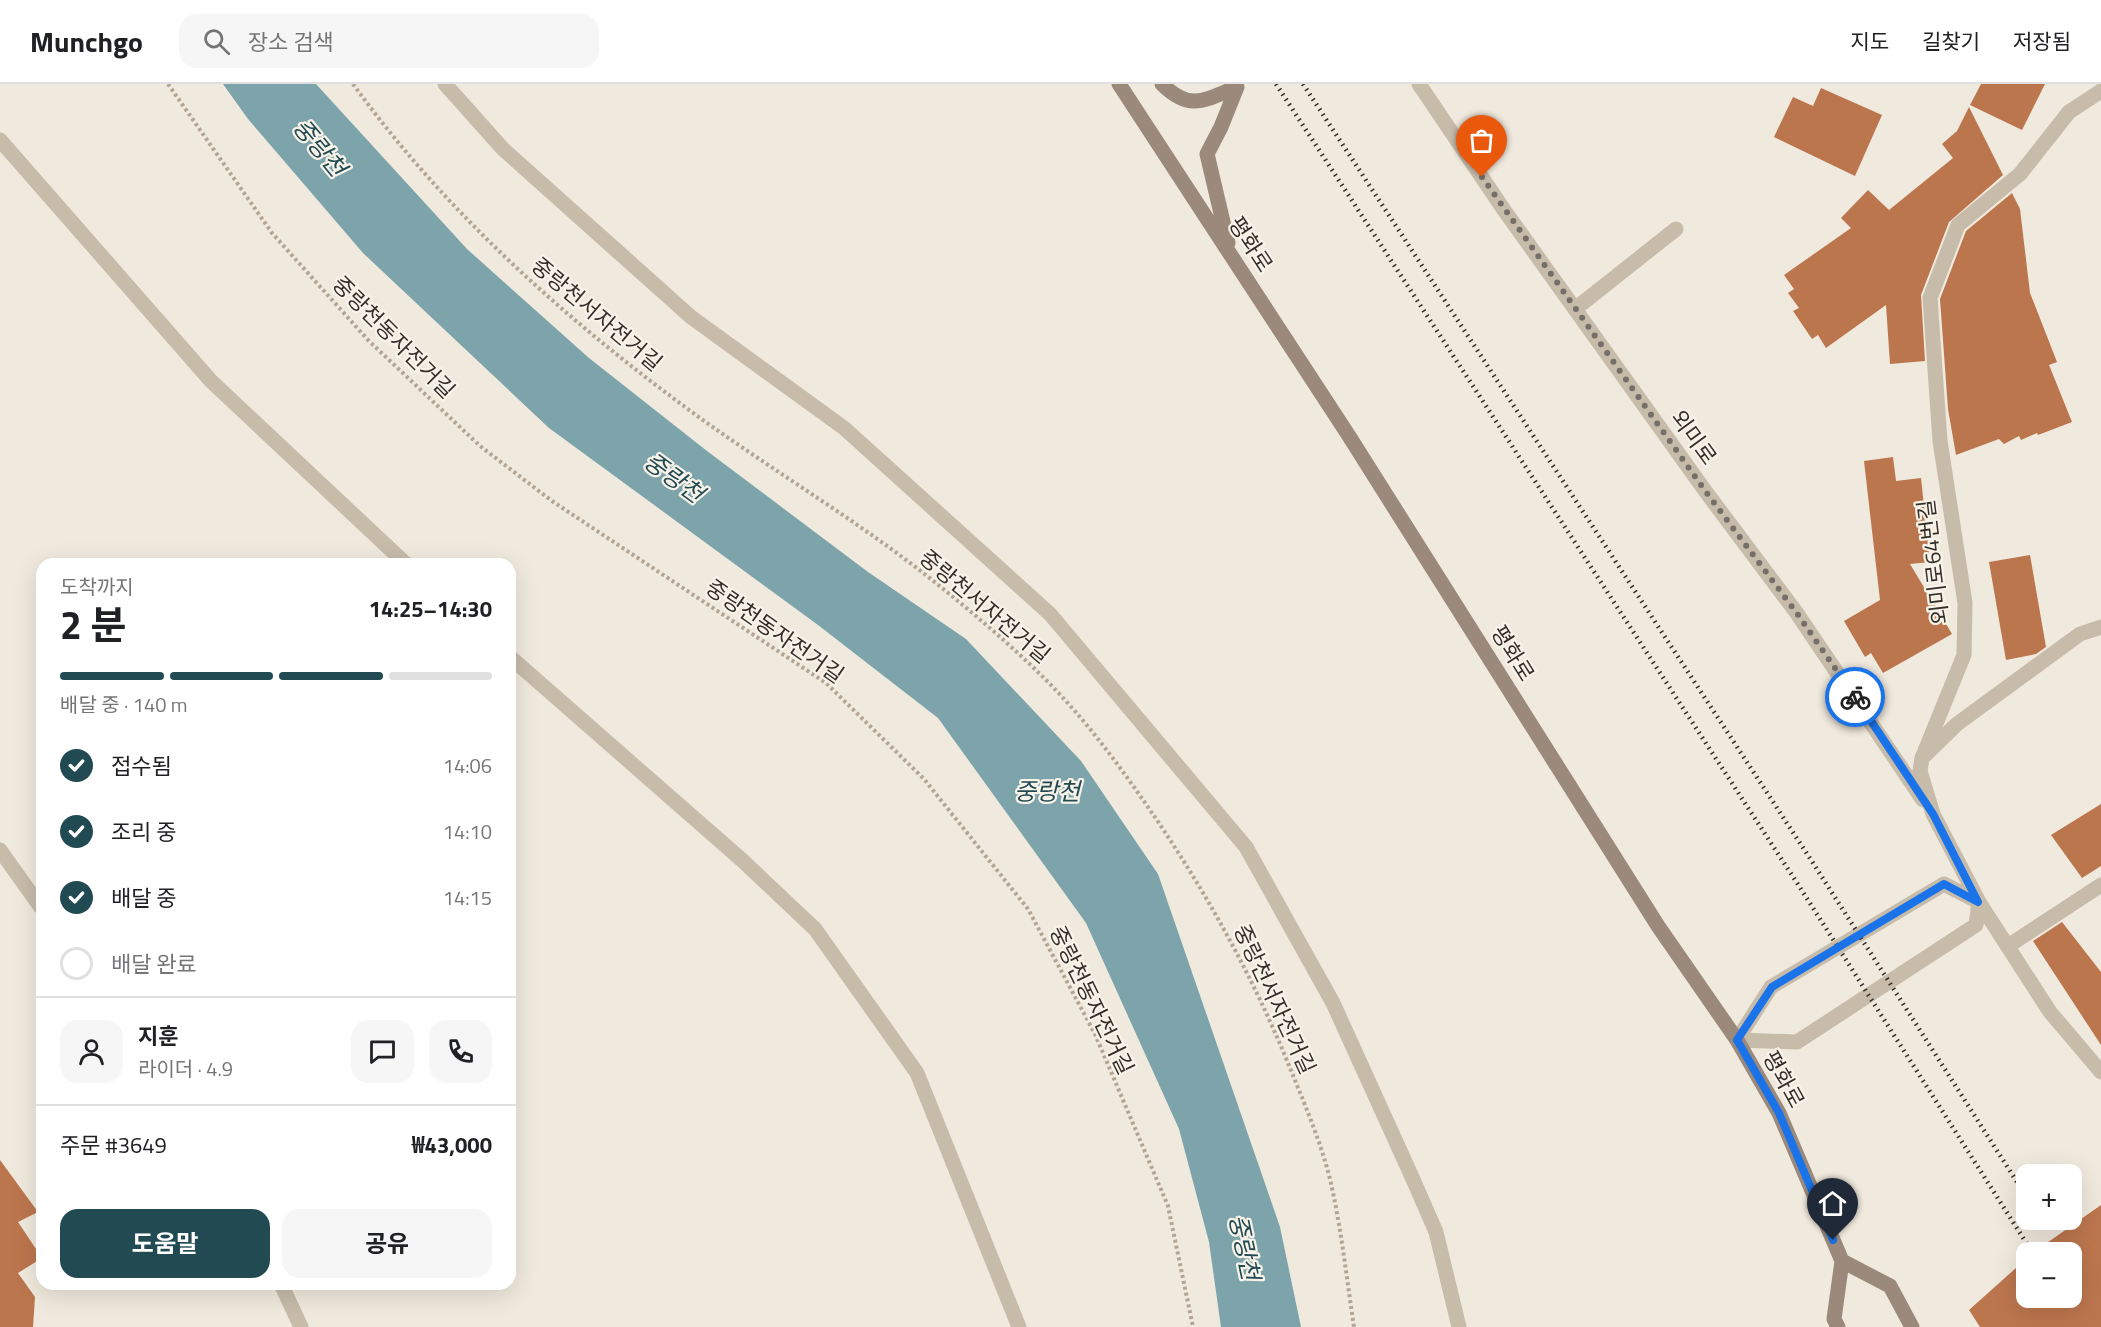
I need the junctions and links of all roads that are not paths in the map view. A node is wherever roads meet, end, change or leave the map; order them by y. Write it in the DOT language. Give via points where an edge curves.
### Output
graph roads {
  1 [pos="445,84"];
  2 [pos="1119,84"];
  3 [pos="1162,84"];
  4 [pos="1419,84"];
  5 [pos="1239,86"];
  6 [pos="2101,91"];
  7 [pos="0,140"];
  8 [pos="1676,229"];
  9 [pos="1230,252"];
  10 [pos="1575,309"];
  11 [pos="400,558"];
  12 [pos="2101,627"];
  13 [pos="516,662"];
  14 [pos="1922,758"];
  15 [pos="1933,814"];
  16 [pos="0,850"];
  17 [pos="2101,885"];
  18 [pos="36,901"];
  19 [pos="1978,902"];
  20 [pos="2008,946"];
  21 [pos="1737,1040"];
  22 [pos="2101,1072"];
  23 [pos="1842,1261"];
  24 [pos="284,1290"];
  25 [pos="301,1327"];
  26 [pos="1019,1327"];
  27 [pos="1459,1327"];
  28 [pos="1838,1327"];
  29 [pos="1912,1327"];
  1 -- 27 [label="street" via="503,149 691,317 844,428 1050,614 1246,847 1333,1004 1412,1177 1436,1232"];
  2 -- 9 [label="main road, 평화로"];
  3 -- 5 [label="main road" via="1175,97 1199,102"];
  4 -- 10 [label="street, 외미로"];
  5 -- 9 [label="main road" via="1207,154"];
  6 -- 14 [label="street, 외미로64번길" via="2069,112 2020,174 1958,225 1930,298 1940,441 1965,603 1964,655"];
  7 -- 11 [label="street" via="212,381"];
  8 -- 10 [label="street"];
  9 -- 21 [label="main road, 평화로" via="1658,926"];
  10 -- 15 [label="street, 외미로" via="1796,612"];
  12 -- 14 [label="street" via="2080,634 1957,724"];
  13 -- 26 [label="street" via="815,929 917,1073"];
  14 -- 15 [label="street, 외미로64번길" via="1920,771"];
  15 -- 19 [label="street, 외미로64번길"];
  16 -- 18 [label="street"];
  17 -- 20 [label="street"];
  19 -- 20 [label="street, 외미로64번길"];
  19 -- 21 [label="street" via="1976,925 1797,1042"];
  19 -- 21 [label="street" via="1944,884 1772,987"];
  20 -- 22 [label="street, 외미로64번길" via="2050,1012"];
  21 -- 23 [label="main road, 평화로" via="1779,1113"];
  23 -- 28 [label="main road" via="1834,1319"];
  23 -- 29 [label="main road" via="1890,1286"];
  24 -- 25 [label="street"];
}
